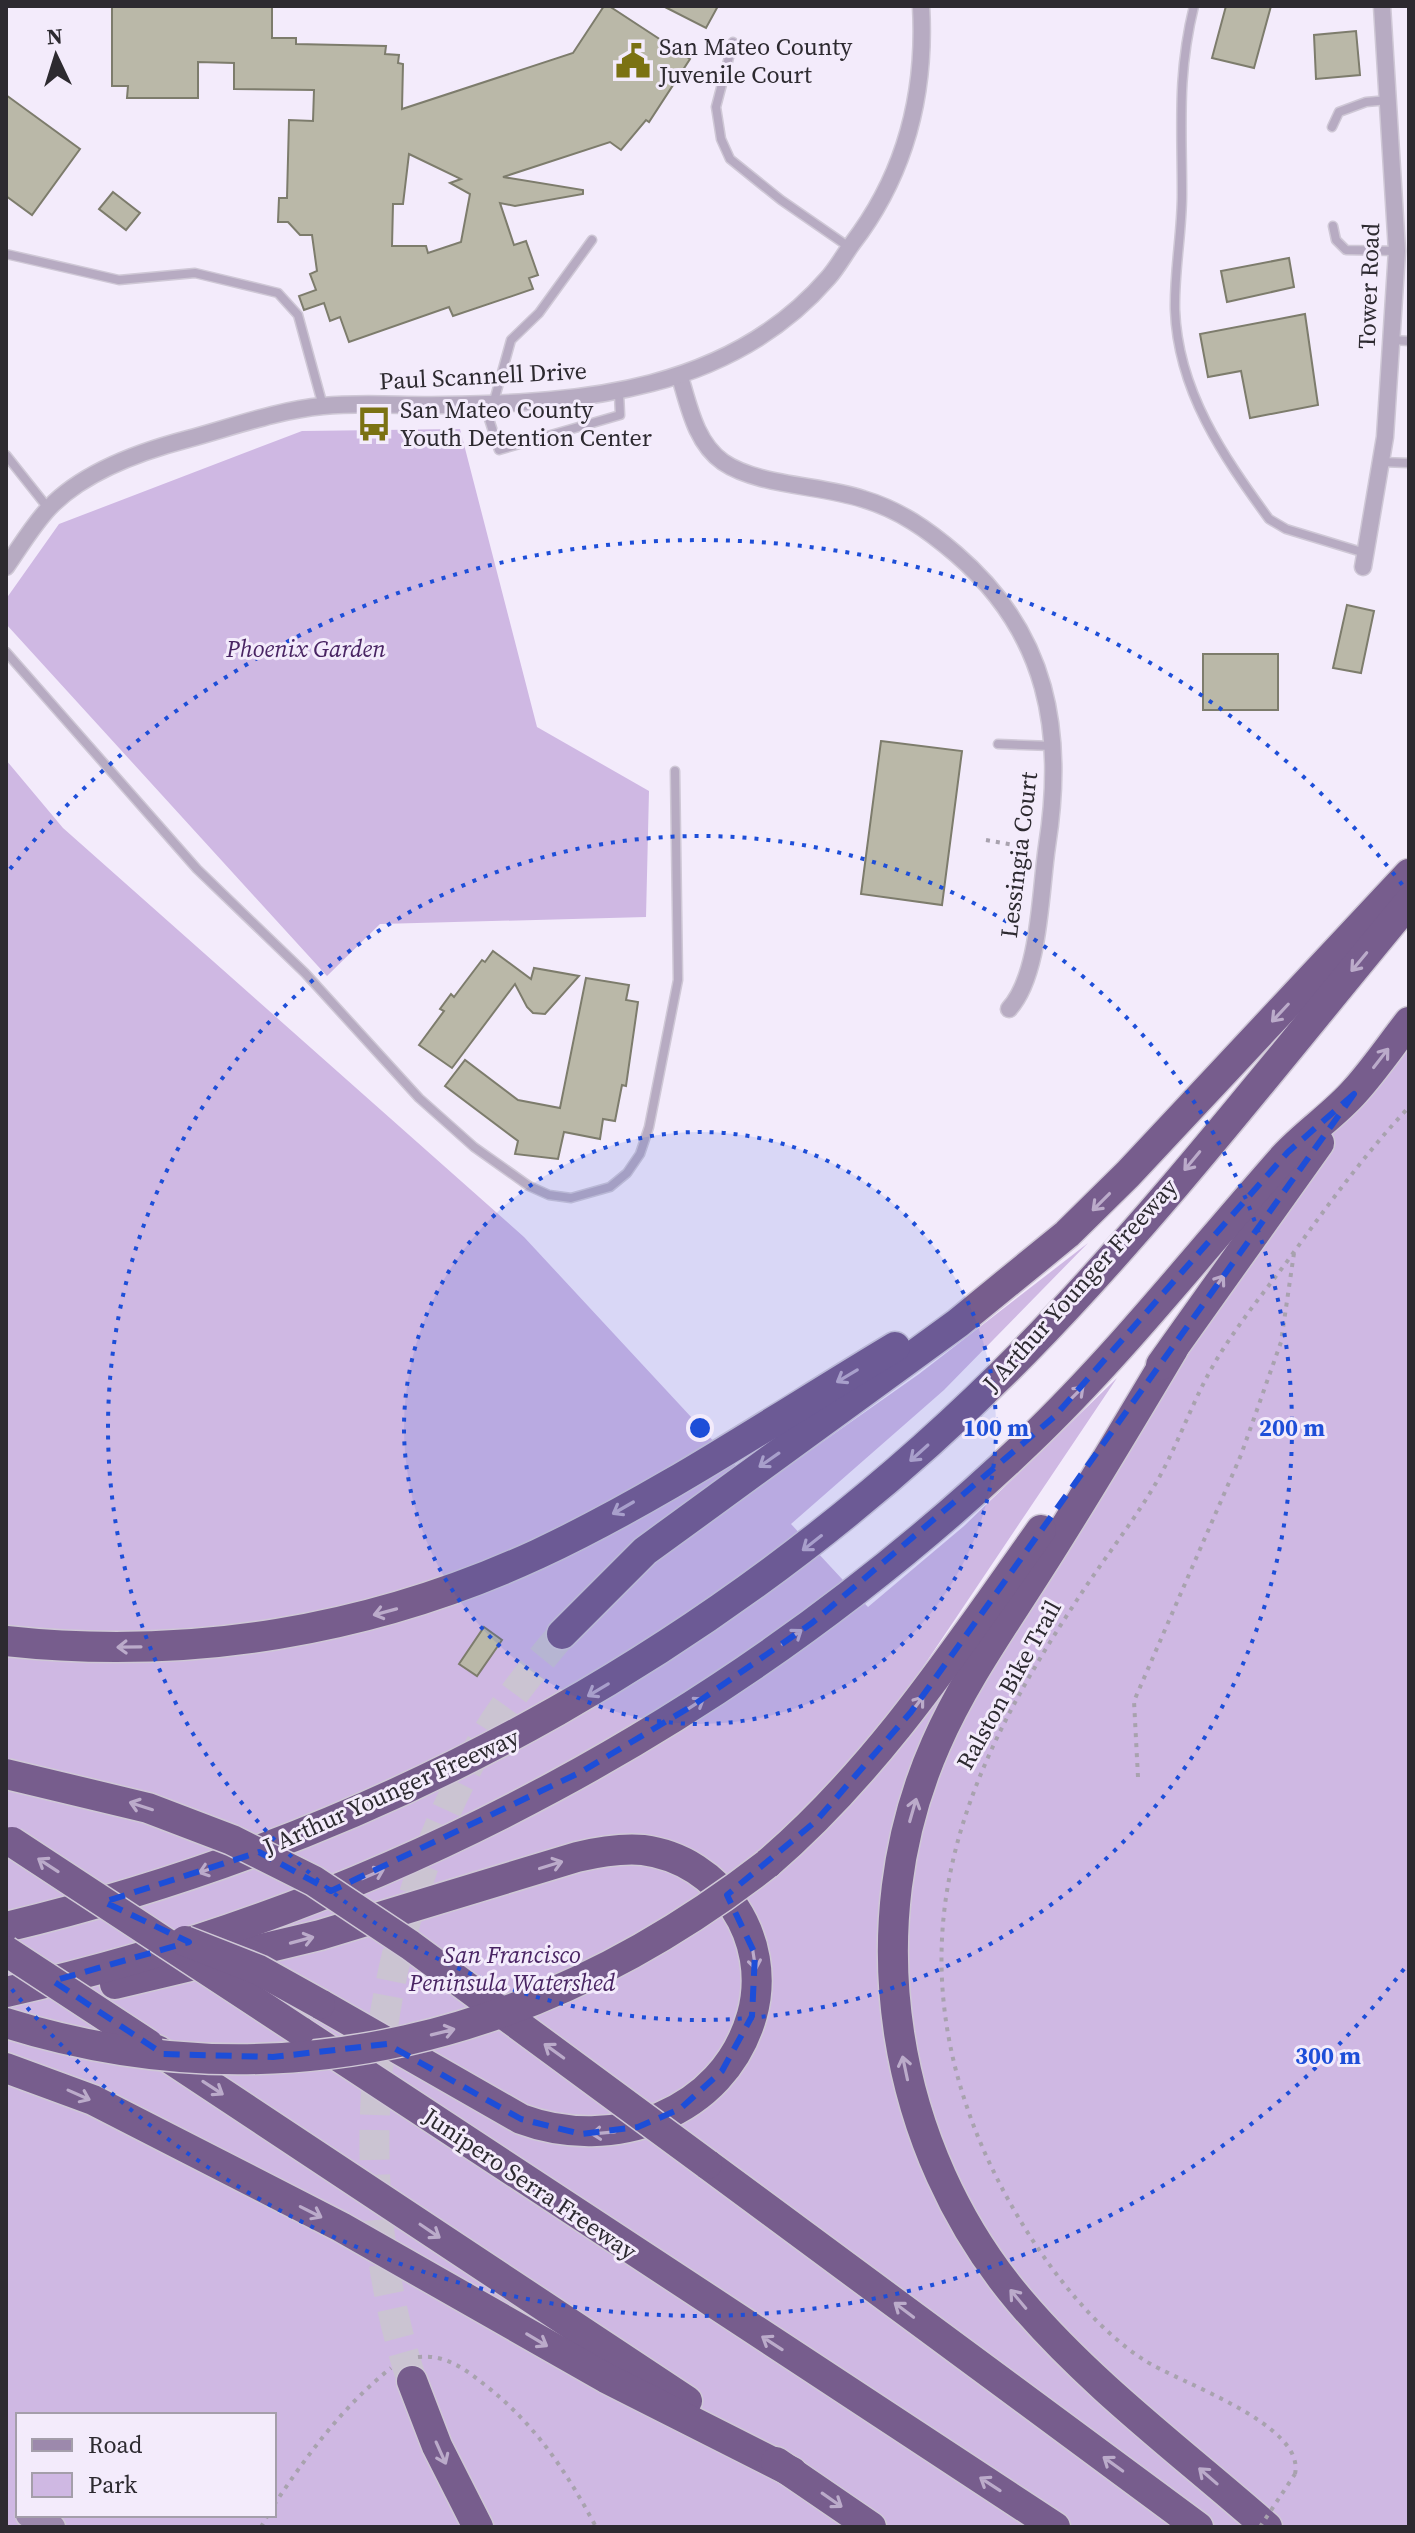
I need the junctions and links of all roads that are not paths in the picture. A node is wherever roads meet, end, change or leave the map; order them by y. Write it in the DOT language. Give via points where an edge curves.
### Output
graph roads {
  1 [pos="921,6"];
  2 [pos="1194,6"];
  3 [pos="1382,6"];
  4 [pos="733,42"];
  5 [pos="1389,100"];
  6 [pos="1332,127"];
  7 [pos="1333,226"];
  8 [pos="592,240"];
  9 [pos="850,247"];
  10 [pos="1397,251"];
  11 [pos="6,254"];
  12 [pos="1400,341"];
  13 [pos="680,377"];
  14 [pos="619,393"];
  15 [pos="494,401"];
  16 [pos="323,406"];
  17 [pos="6,455"];
  18 [pos="1381,462"];
  19 [pos="1409,463"];
  20 [pos="48,508"];
  21 [pos="1364,560"];
  22 [pos="6,567"];
  23 [pos="6,652"];
  24 [pos="998,744"];
  25 [pos="1053,746"];
  26 [pos="675,771"];
  27 [pos="1409,874"];
  28 [pos="1409,902"];
  29 [pos="1009,1009"];
  30 [pos="1409,1022"];
  31 [pos="1354,1094"];
  32 [pos="1034,1263"];
  33 [pos="1173,1349"];
  34 [pos="562,1634"];
  35 [pos="6,1641"];
  36 [pos="6,1774"];
  37 [pos="9,1840"];
  38 [pos="132,1921"];
  39 [pos="6,1927"];
  40 [pos="6,1951"];
  41 [pos="6,1993"];
  42 [pos="6,2023"];
  43 [pos="6,2068"];
  44 [pos="412,2381"];
  45 [pos="792,2472"];
  46 [pos="32,2517"];
  47 [pos="53,2527"];
  48 [pos="478,2527"];
  49 [pos="871,2527"];
  50 [pos="1055,2527"];
  51 [pos="1198,2527"];
  52 [pos="1267,2527"];
  1 -- 9 [label="street, Paul Scannell Drive" via="922,56 910,128 888,191"];
  2 -- 21 [label="lane" via="1179,90 1182,218 1175,309 1182,361 1201,414 1269,519"];
  3 -- 5 [label="street, Tower Road"];
  4 -- 9 [label="lane" via="716,107 730,159"];
  5 -- 6 [label="lane" via="1339,112"];
  5 -- 10 [label="street, Tower Road"];
  7 -- 10 [label="lane" via="1336,240 1346,250"];
  8 -- 15 [label="lane" via="539,313 511,340"];
  9 -- 13 [label="street, Paul Scannell Drive" via="828,278 777,322"];
  10 -- 12 [label="street, Tower Road"];
  11 -- 16 [label="lane" via="119,280 195,273 278,293 298,315"];
  12 -- 18 [label="street, Tower Road"];
  13 -- 14 [label="street, Paul Scannell Drive"];
  13 -- 25 [label="street, Lessingia Court" via="697,431 723,461 759,476 891,509 918,523 966,563 1004,605 1032,651 1047,696"];
  14 -- 15 [label="street, Paul Scannell Drive"];
  14 -- 15 [label="lane" via="620,415 499,450 489,419"];
  15 -- 16 [label="street, Paul Scannell Drive"];
  16 -- 20 [label="street, Paul Scannell Drive" via="145,452"];
  17 -- 20 [label="lane"];
  18 -- 19 [label="lane"];
  18 -- 21 [label="street, Tower Road"];
  20 -- 22 [label="street, Paul Scannell Drive"];
  23 -- 26 [label="lane" via="197,869 305,973 419,1098 474,1147 549,1195 581,1197 610,1187 640,1154 649,1127 678,980"];
  24 -- 25 [label="lane"];
  25 -- 29 [label="street, Lessingia Court" via="1053,799 1027,981"];
  27 -- 32 [label="highway, one-way" via="1118,1184"];
  28 -- 39 [label="highway, J Arthur Younger Freeway, one-way" via="1058,1316 936,1437 772,1573 595,1692 419,1785 222,1866"];
  31 -- 30 [label="highway, one-way"];
  33 -- 31 [label="highway, one-way"];
  41 -- 31 [label="highway, one-way" via="185,1944 361,1879 505,1813 704,1698 859,1587 1016,1453 1139,1327 1288,1152"];
  32 -- 34 [label="highway, one-way" via="667,1534"];
  32 -- 35 [label="highway, one-way" via="592,1526 454,1589 340,1623 236,1641 99,1648"];
  42 -- 33 [label="highway, one-way, bridge" via="100,2046 186,2056 273,2057 403,2042 483,2021 590,1978 677,1929 816,1821 887,1743"];
  52 -- 33 [label="highway, one-way" via="1072,2355 986,2256 929,2149 911,2093 896,2010 893,1943 899,1872 913,1808 936,1744 971,1677"];
  51 -- 36 [label="highway, one-way, bridge" via="399,1937 314,1881 178,1818 92,1791"];
  38 -- 37 [label="highway, Junipero Serra Freeway, one-way, bridge"];
  41 -- 38 [label="highway, one-way, bridge" via="89,1988 262,1951 577,1857 618,1850 668,1856 713,1882 740,1914 751,1940 755,2003 737,2050 713,2081 667,2116 596,2134 551,2129 509,2113 259,1970"];
  50 -- 38 [label="highway, Junipero Serra Freeway, one-way, bridge"];
  40 -- 45 [label="highway, one-way, bridge"];
  43 -- 45 [label="highway, one-way" via="93,2100 314,2213 606,2378"];
  44 -- 48 [label="highway, one-way"];
  45 -- 49 [label="highway, one-way"];
  46 -- 47 [label="main road"];
}
